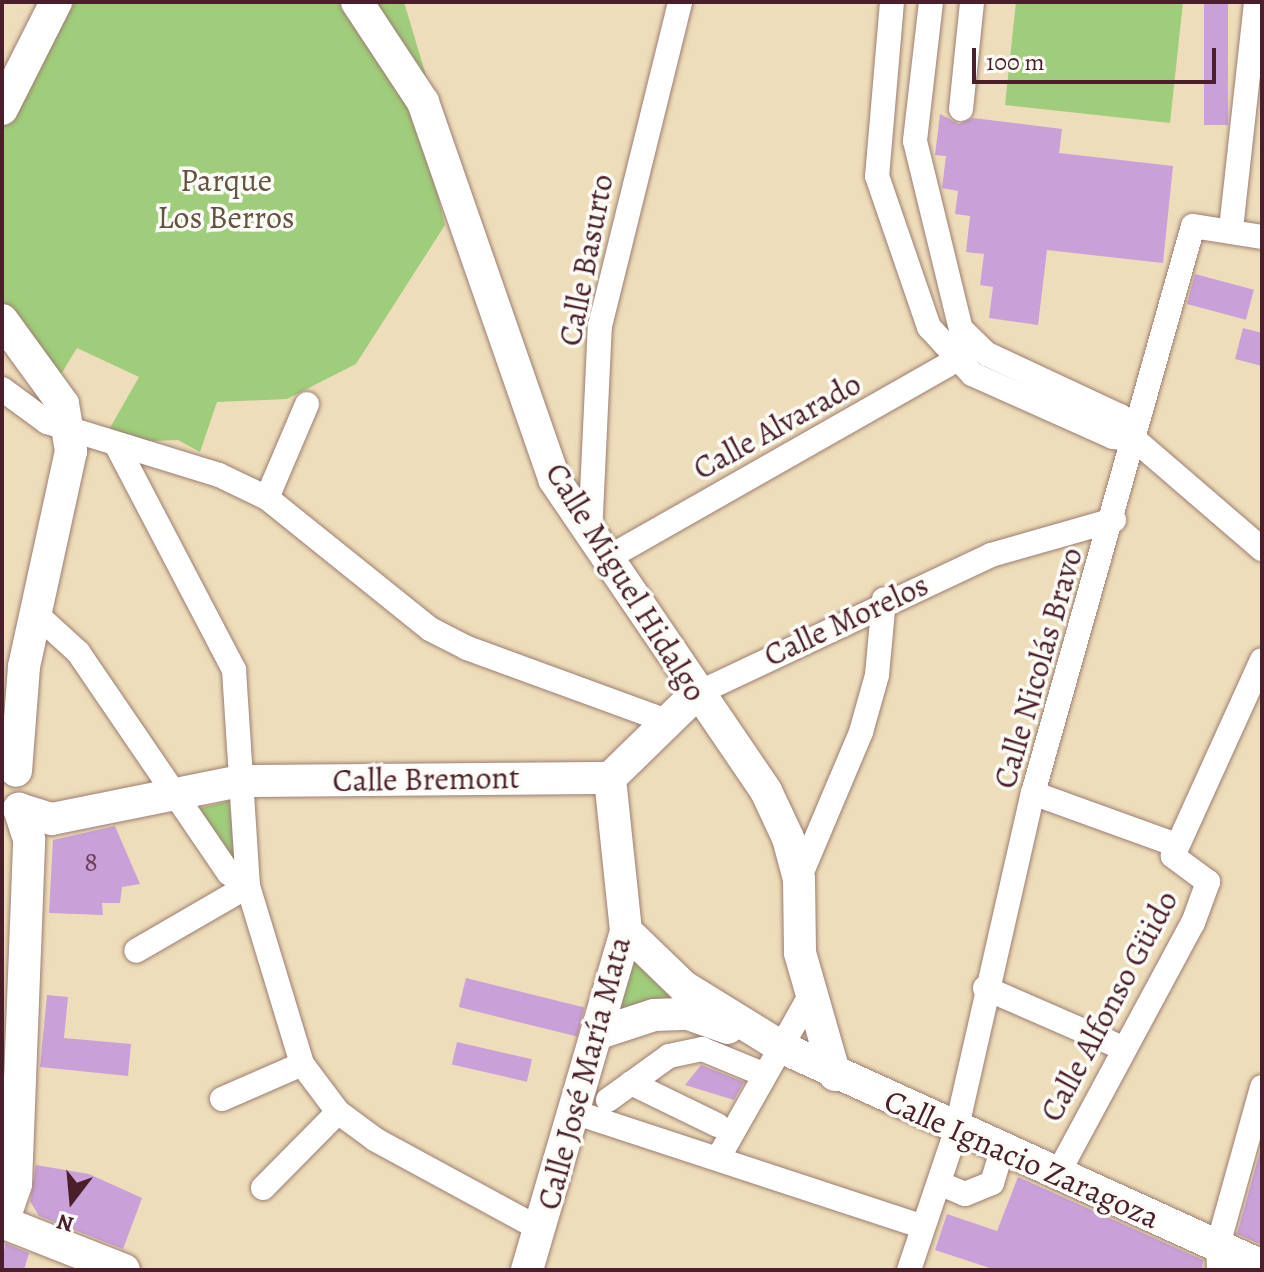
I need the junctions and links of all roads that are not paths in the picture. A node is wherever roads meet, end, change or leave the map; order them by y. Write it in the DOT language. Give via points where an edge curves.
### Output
graph roads {
  1 [pos="56,2"];
  2 [pos="357,2"];
  3 [pos="680,2"];
  4 [pos="892,2"];
  5 [pos="931,2"];
  6 [pos="972,2"];
  7 [pos="1256,2"];
  8 [pos="2,109"];
  9 [pos="961,109"];
  10 [pos="1231,229"];
  11 [pos="1262,237"];
  12 [pos="2,320"];
  13 [pos="978,347"];
  14 [pos="955,362"];
  15 [pos="2,389"];
  16 [pos="307,404"];
  17 [pos="70,430"];
  18 [pos="1134,439"];
  19 [pos="117,446"];
  20 [pos="267,498"];
  21 [pos="1114,520"];
  22 [pos="598,547"];
  23 [pos="1262,549"];
  24 [pos="884,599"];
  25 [pos="35,613"];
  26 [pos="1262,660"];
  27 [pos="696,694"];
  28 [pos="664,720"];
  29 [pos="16,771"];
  30 [pos="610,778"];
  31 [pos="241,781"];
  32 [pos="175,791"];
  33 [pos="1033,793"];
  34 [pos="10,813"];
  35 [pos="1177,845"];
  36 [pos="799,879"];
  37 [pos="248,886"];
  38 [pos="626,931"];
  39 [pos="136,951"];
  40 [pos="985,988"];
  41 [pos="810,996"];
  42 [pos="596,1034"];
  43 [pos="1120,1047"];
  44 [pos="783,1048"];
  45 [pos="302,1064"];
  46 [pos="763,1074"];
  47 [pos="835,1075"];
  48 [pos="631,1083"];
  49 [pos="1262,1087"];
  50 [pos="222,1099"];
  51 [pos="608,1100"];
  52 [pos="338,1112"];
  53 [pos="574,1112"];
  54 [pos="717,1125"];
  55 [pos="956,1131"];
  56 [pos="1002,1151"];
  57 [pos="720,1155"];
  58 [pos="1056,1177"];
  59 [pos="939,1183"];
  60 [pos="263,1188"];
  61 [pos="2,1223"];
  62 [pos="923,1227"];
  63 [pos="540,1229"];
  64 [pos="1218,1257"];
  65 [pos="90,1264"];
  66 [pos="1262,1266"];
  67 [pos="914,1269"];
  68 [pos="124,1270"];
  69 [pos="527,1270"];
  1 -- 8 [label="main road"];
  2 -- 22 [label="main road, Calle Miguel Hidalgo" via="423,102 459,223 554,479"];
  3 -- 22 [label="street, Calle Basurto" via="600,326"];
  4 -- 14 [label="street" via="877,176 929,327"];
  5 -- 13 [label="street" via="915,141 961,329"];
  6 -- 9 [label="street"];
  7 -- 10 [label="street"];
  10 -- 11 [label="street"];
  10 -- 18 [label="street, Calle Nicolás Bravo" via="1193,226"];
  12 -- 17 [label="main road" via="63,404"];
  13 -- 14 [label="street, Calle Alvarado"];
  13 -- 18 [label="street" via="1120,416"];
  14 -- 18 [label="street" via="1026,401"];
  14 -- 22 [label="street, Calle Alvarado"];
  15 -- 17 [label="street" via="27,411"];
  16 -- 20 [label="street"];
  17 -- 19 [label="street"];
  17 -- 25 [label="main road" via="68,479"];
  18 -- 21 [label="street, Calle Nicolás Bravo"];
  18 -- 23 [label="street"];
  19 -- 20 [label="street" via="219,475"];
  19 -- 31 [label="street" via="234,670"];
  20 -- 28 [label="street" via="430,629"];
  21 -- 24 [label="street, Calle Morelos" via="991,555"];
  21 -- 33 [label="street, Calle Nicolás Bravo"];
  22 -- 27 [label="main road, Calle Miguel Hidalgo"];
  24 -- 27 [label="street, Calle Morelos"];
  24 -- 36 [label="street" via="877,675 861,732"];
  25 -- 29 [label="main road"];
  25 -- 32 [label="street" via="78,652"];
  26 -- 35 [label="street, Calle Alfonso Güido"];
  27 -- 28 [label="main road, Calle Morelos"];
  27 -- 36 [label="main road, Calle Miguel Hidalgo" via="766,791"];
  28 -- 30 [label="main road, Calle Morelos"];
  29 -- 34 [label="street"];
  30 -- 31 [label="main road, Calle Bremont"];
  30 -- 38 [label="main road, Calle José María Mata"];
  31 -- 32 [label="main road, Calle Bremont"];
  31 -- 37 [label="street"];
  32 -- 34 [label="main road, Calle Bremont" via="52,819"];
  32 -- 37 [label="street" via="229,873"];
  33 -- 35 [label="street"];
  33 -- 40 [label="street, Calle Nicolás Bravo"];
  34 -- 61 [label="main road" via="29,839 16,1184"];
  35 -- 43 [label="street, Calle Alfonso Güido" via="1176,861 1208,882"];
  36 -- 41 [label="main road, Calle Miguel Hidalgo" via="800,953"];
  37 -- 39 [label="street"];
  37 -- 45 [label="street"];
  38 -- 42 [label="main road, Calle José María Mata"];
  38 -- 44 [label="main road, Calle Ignacio Zaragoza" via="683,986"];
  40 -- 43 [label="street"];
  40 -- 55 [label="street, Calle Nicolás Bravo"];
  41 -- 44 [label="street"];
  41 -- 47 [label="main road, Calle Miguel Hidalgo"];
  42 -- 44 [label="main road, Calle Ignacio Zaragoza" via="654,1015 688,1014"];
  42 -- 53 [label="main road, Calle José María Mata"];
  43 -- 58 [label="street, Calle Alfonso Güido"];
  44 -- 46 [label="street"];
  44 -- 47 [label="main road, Calle Ignacio Zaragoza"];
  45 -- 50 [label="street"];
  45 -- 52 [label="street"];
  46 -- 48 [label="street" via="702,1049 669,1056"];
  46 -- 57 [label="street"];
  47 -- 55 [label="main road, Calle Ignacio Zaragoza"];
  48 -- 51 [label="street"];
  48 -- 54 [label="street"];
  49 -- 64 [label="street"];
  52 -- 60 [label="street"];
  52 -- 63 [label="street"];
  53 -- 57 [label="street"];
  53 -- 63 [label="main road, Calle José María Mata"];
  55 -- 56 [label="main road, Calle Ignacio Zaragoza"];
  55 -- 59 [label="street, Calle Nicolás Bravo"];
  56 -- 58 [label="main road, Calle Ignacio Zaragoza"];
  56 -- 59 [label="street" via="992,1183 965,1194"];
  57 -- 62 [label="street"];
  58 -- 64 [label="main road, Calle Ignacio Zaragoza"];
  59 -- 62 [label="street, Calle Nicolás Bravo"];
  61 -- 65 [label="main road"];
  62 -- 67 [label="street, Calle Nicolás Bravo"];
  63 -- 69 [label="main road, Calle José María Mata"];
  64 -- 66 [label="main road, Calle Ignacio Zaragoza"];
  65 -- 68 [label="main road"];
}
